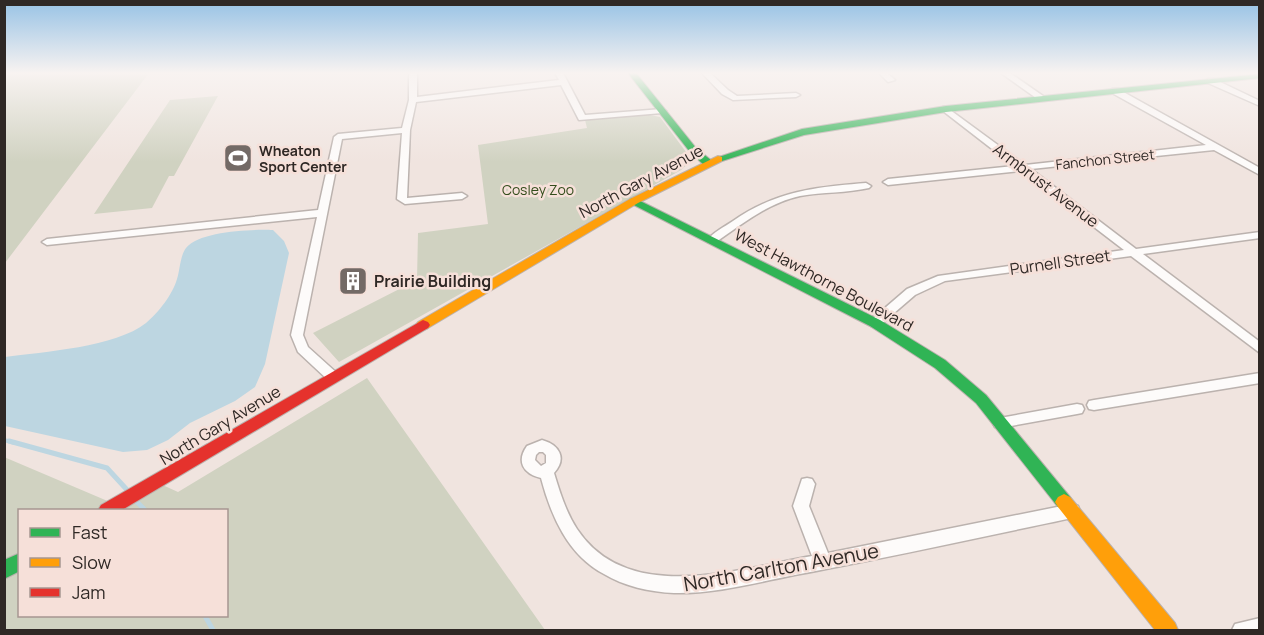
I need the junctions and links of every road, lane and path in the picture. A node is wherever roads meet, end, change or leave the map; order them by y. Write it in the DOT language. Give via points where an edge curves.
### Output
graph roads {
  1 [pos="412,103"];
  2 [pos="574,103"];
  3 [pos="657,103"];
  4 [pos="1002,103"];
  5 [pos="1136,103"];
  6 [pos="661,108"];
  7 [pos="946,109"];
  8 [pos="406,130"];
  9 [pos="1215,147"];
  10 [pos="708,163"];
  11 [pos="1024,168"];
  12 [pos="1260,172"];
  13 [pos="888,182"];
  14 [pos="866,186"];
  15 [pos="462,196"];
  16 [pos="634,201"];
  17 [pos="322,213"];
  18 [pos="1260,235"];
  19 [pos="712,240"];
  20 [pos="47,242"];
  21 [pos="1133,252"];
  22 [pos="875,323"];
  23 [pos="1260,349"];
  24 [pos="333,377"];
  25 [pos="1260,378"];
  26 [pos="1094,405"];
  27 [pos="1077,409"];
  28 [pos="1000,423"];
  29 [pos="546,470"];
  30 [pos="807,484"];
  31 [pos="112,508"];
  32 [pos="1072,511"];
  33 [pos="18,562"];
  34 [pos="823,562"];
  35 [pos="4,570"];
  36 [pos="1260,627"];
  37 [pos="1168,630"];
  38 [pos="1241,630"];
  1 -- 8 [label="street"];
  2 -- 6 [label="street" via="582,118"];
  3 -- 6 [label="street"];
  4 -- 7 [label="street, North Gary Avenue"];
  5 -- 9 [label="street"];
  6 -- 10 [label="street"];
  7 -- 10 [label="street, North Gary Avenue" via="793,134"];
  7 -- 11 [label="street, Armbrust Avenue"];
  8 -- 15 [label="street" via="402,199"];
  8 -- 17 [label="street" via="338,137"];
  9 -- 11 [label="street, Fanchon Street"];
  9 -- 12 [label="street"];
  10 -- 16 [label="street, North Gary Avenue"];
  11 -- 13 [label="street, Fanchon Street"];
  11 -- 21 [label="street, Armbrust Avenue"];
  14 -- 19 [label="street" via="808,192 775,201"];
  16 -- 19 [label="street, West Hawthorne Boulevard"];
  16 -- 24 [label="street, North Gary Avenue"];
  17 -- 20 [label="street"];
  17 -- 24 [label="street" via="297,335 302,349"];
  18 -- 21 [label="street, Purnell Street"];
  19 -- 22 [label="street, West Hawthorne Boulevard"];
  21 -- 22 [label="street, Purnell Street" via="942,278 911,292"];
  21 -- 23 [label="street, Armbrust Avenue"];
  22 -- 28 [label="street, West Hawthorne Boulevard" via="940,364 981,399"];
  24 -- 31 [label="street, North Gary Avenue"];
  25 -- 26 [label="street"];
  27 -- 28 [label="street"];
  28 -- 32 [label="street, West Hawthorne Boulevard"];
  29 -- 34 [label="street, North Carlton Avenue" via="558,512 578,542 603,566 640,579 689,585"];
  30 -- 34 [label="street" via="801,506"];
  32 -- 34 [label="street, North Carlton Avenue"];
  32 -- 37 [label="street, West Hawthorne Boulevard"];
  33 -- 35 [label="street"];
  36 -- 38 [label="street"];
}
